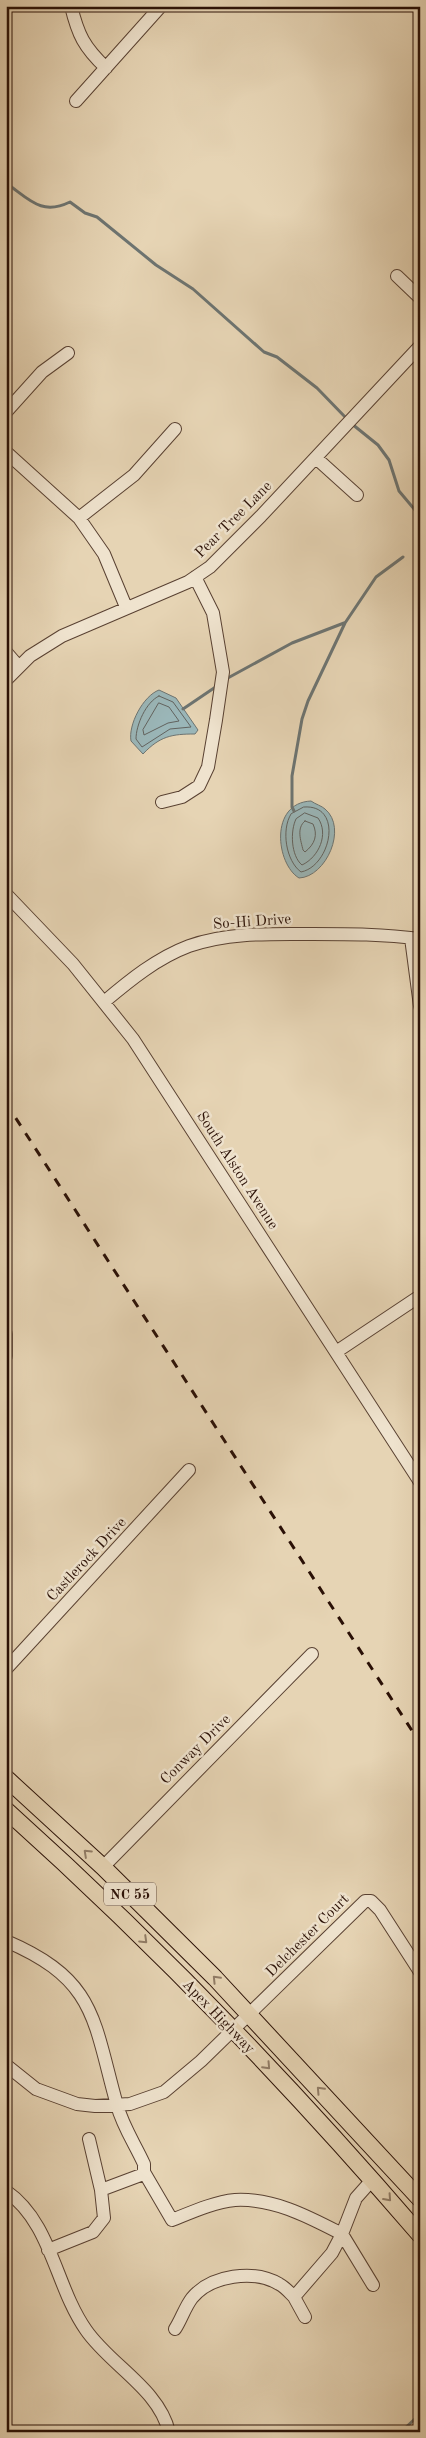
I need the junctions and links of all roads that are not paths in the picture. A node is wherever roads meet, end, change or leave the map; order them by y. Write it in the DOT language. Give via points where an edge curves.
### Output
graph roads {
  1 [pos="70,6"];
  2 [pos="161,6"];
  3 [pos="106,68"];
  4 [pos="76,101"];
  5 [pos="397,276"];
  6 [pos="420,298"];
  7 [pos="420,346"];
  8 [pos="68,353"];
  9 [pos="6,412"];
  10 [pos="175,429"];
  11 [pos="6,452"];
  12 [pos="316,458"];
  13 [pos="357,495"];
  14 [pos="79,518"];
  15 [pos="195,577"];
  16 [pos="126,607"];
  17 [pos="6,652"];
  18 [pos="19,667"];
  19 [pos="6,680"];
  20 [pos="162,802"];
  21 [pos="6,894"];
  22 [pos="415,938"];
  23 [pos="104,1002"];
  24 [pos="420,1006"];
  25 [pos="420,1296"];
  26 [pos="6,1334"];
  27 [pos="336,1352"];
  28 [pos="6,1356"];
  29 [pos="189,1470"];
  30 [pos="420,1482"];
  31 [pos="312,1654"];
  32 [pos="6,1669"];
  33 [pos="6,1778"];
  34 [pos="6,1810"];
  35 [pos="103,1867"];
  36 [pos="6,1941"];
  37 [pos="420,1972"];
  38 [pos="249,2015"];
  39 [pos="233,2030"];
  40 [pos="6,2065"];
  41 [pos="117,2105"];
  42 [pos="89,2139"];
  43 [pos="144,2172"];
  44 [pos="372,2180"];
  45 [pos="6,2190"];
  46 [pos="101,2190"];
  47 [pos="420,2199"];
  48 [pos="342,2234"];
  49 [pos="420,2235"];
  50 [pos="48,2250"];
  51 [pos="373,2286"];
  52 [pos="294,2297"];
  53 [pos="305,2317"];
  54 [pos="175,2329"];
  55 [pos="169,2432"];
  1 -- 3 [label="street" via="78,36"];
  2 -- 3 [label="street"];
  3 -- 4 [label="street"];
  5 -- 6 [label="street"];
  7 -- 12 [label="street, Pear Tree Lane"];
  8 -- 9 [label="street" via="42,372"];
  10 -- 14 [label="street" via="134,475"];
  11 -- 14 [label="street"];
  12 -- 13 [label="street"];
  12 -- 15 [label="street, Pear Tree Lane" via="228,552"];
  14 -- 16 [label="street" via="104,554"];
  15 -- 16 [label="street, Pear Tree Lane"];
  15 -- 20 [label="street" via="213,614 223,672 216,720 208,767 199,786 182,797"];
  16 -- 18 [label="street, Pear Tree Lane" via="62,636"];
  17 -- 18 [label="street"];
  18 -- 19 [label="street, Pear Tree Lane"];
  21 -- 23 [label="street, South Alston Avenue" via="55,943"];
  22 -- 23 [label="street, So-Hi Drive" via="277,934 211,940 151,965"];
  22 -- 24 [label="street"];
  23 -- 27 [label="street, South Alston Avenue" via="133,1040"];
  25 -- 27 [label="street"];
  26 -- 28 [label="street"];
  27 -- 30 [label="street, South Alston Avenue"];
  29 -- 32 [label="street, Castlerock Drive"];
  31 -- 35 [label="street, Conway Drive"];
  35 -- 33 [label="main road, Apex Highway / NC 55, one-way"];
  34 -- 39 [label="main road, Apex Highway / NC 55, one-way" via="129,1925"];
  38 -- 35 [label="main road, Apex Highway / NC 55, one-way"];
  36 -- 41 [label="street" via="51,1964 79,1992 102,2043"];
  37 -- 38 [label="street, Delchester Court" via="380,1910 371,1901 365,1901"];
  38 -- 39 [label="street"];
  47 -- 38 [label="main road, Apex Highway / NC 55, one-way"];
  39 -- 41 [label="street" via="164,2092 142,2101"];
  39 -- 44 [label="main road, Apex Highway / NC 55, one-way"];
  40 -- 41 [label="street" via="36,2089 66,2102"];
  41 -- 43 [label="street" via="144,2164"];
  42 -- 46 [label="street"];
  43 -- 46 [label="street" via="134,2179"];
  43 -- 48 [label="street" via="172,2220 212,2205 235,2200 258,2201 285,2208"];
  44 -- 48 [label="street" via="356,2198"];
  44 -- 49 [label="main road, Apex Highway / NC 55, one-way"];
  45 -- 50 [label="street" via="29,2211"];
  46 -- 50 [label="street" via="104,2218 99,2226 84,2237"];
  48 -- 51 [label="street"];
  48 -- 52 [label="street" via="332,2253"];
  50 -- 55 [label="street" via="85,2329 101,2350 157,2405"];
  52 -- 53 [label="street"];
  52 -- 54 [label="street" via="279,2284 266,2279 235,2276 212,2284 193,2297"];
}
